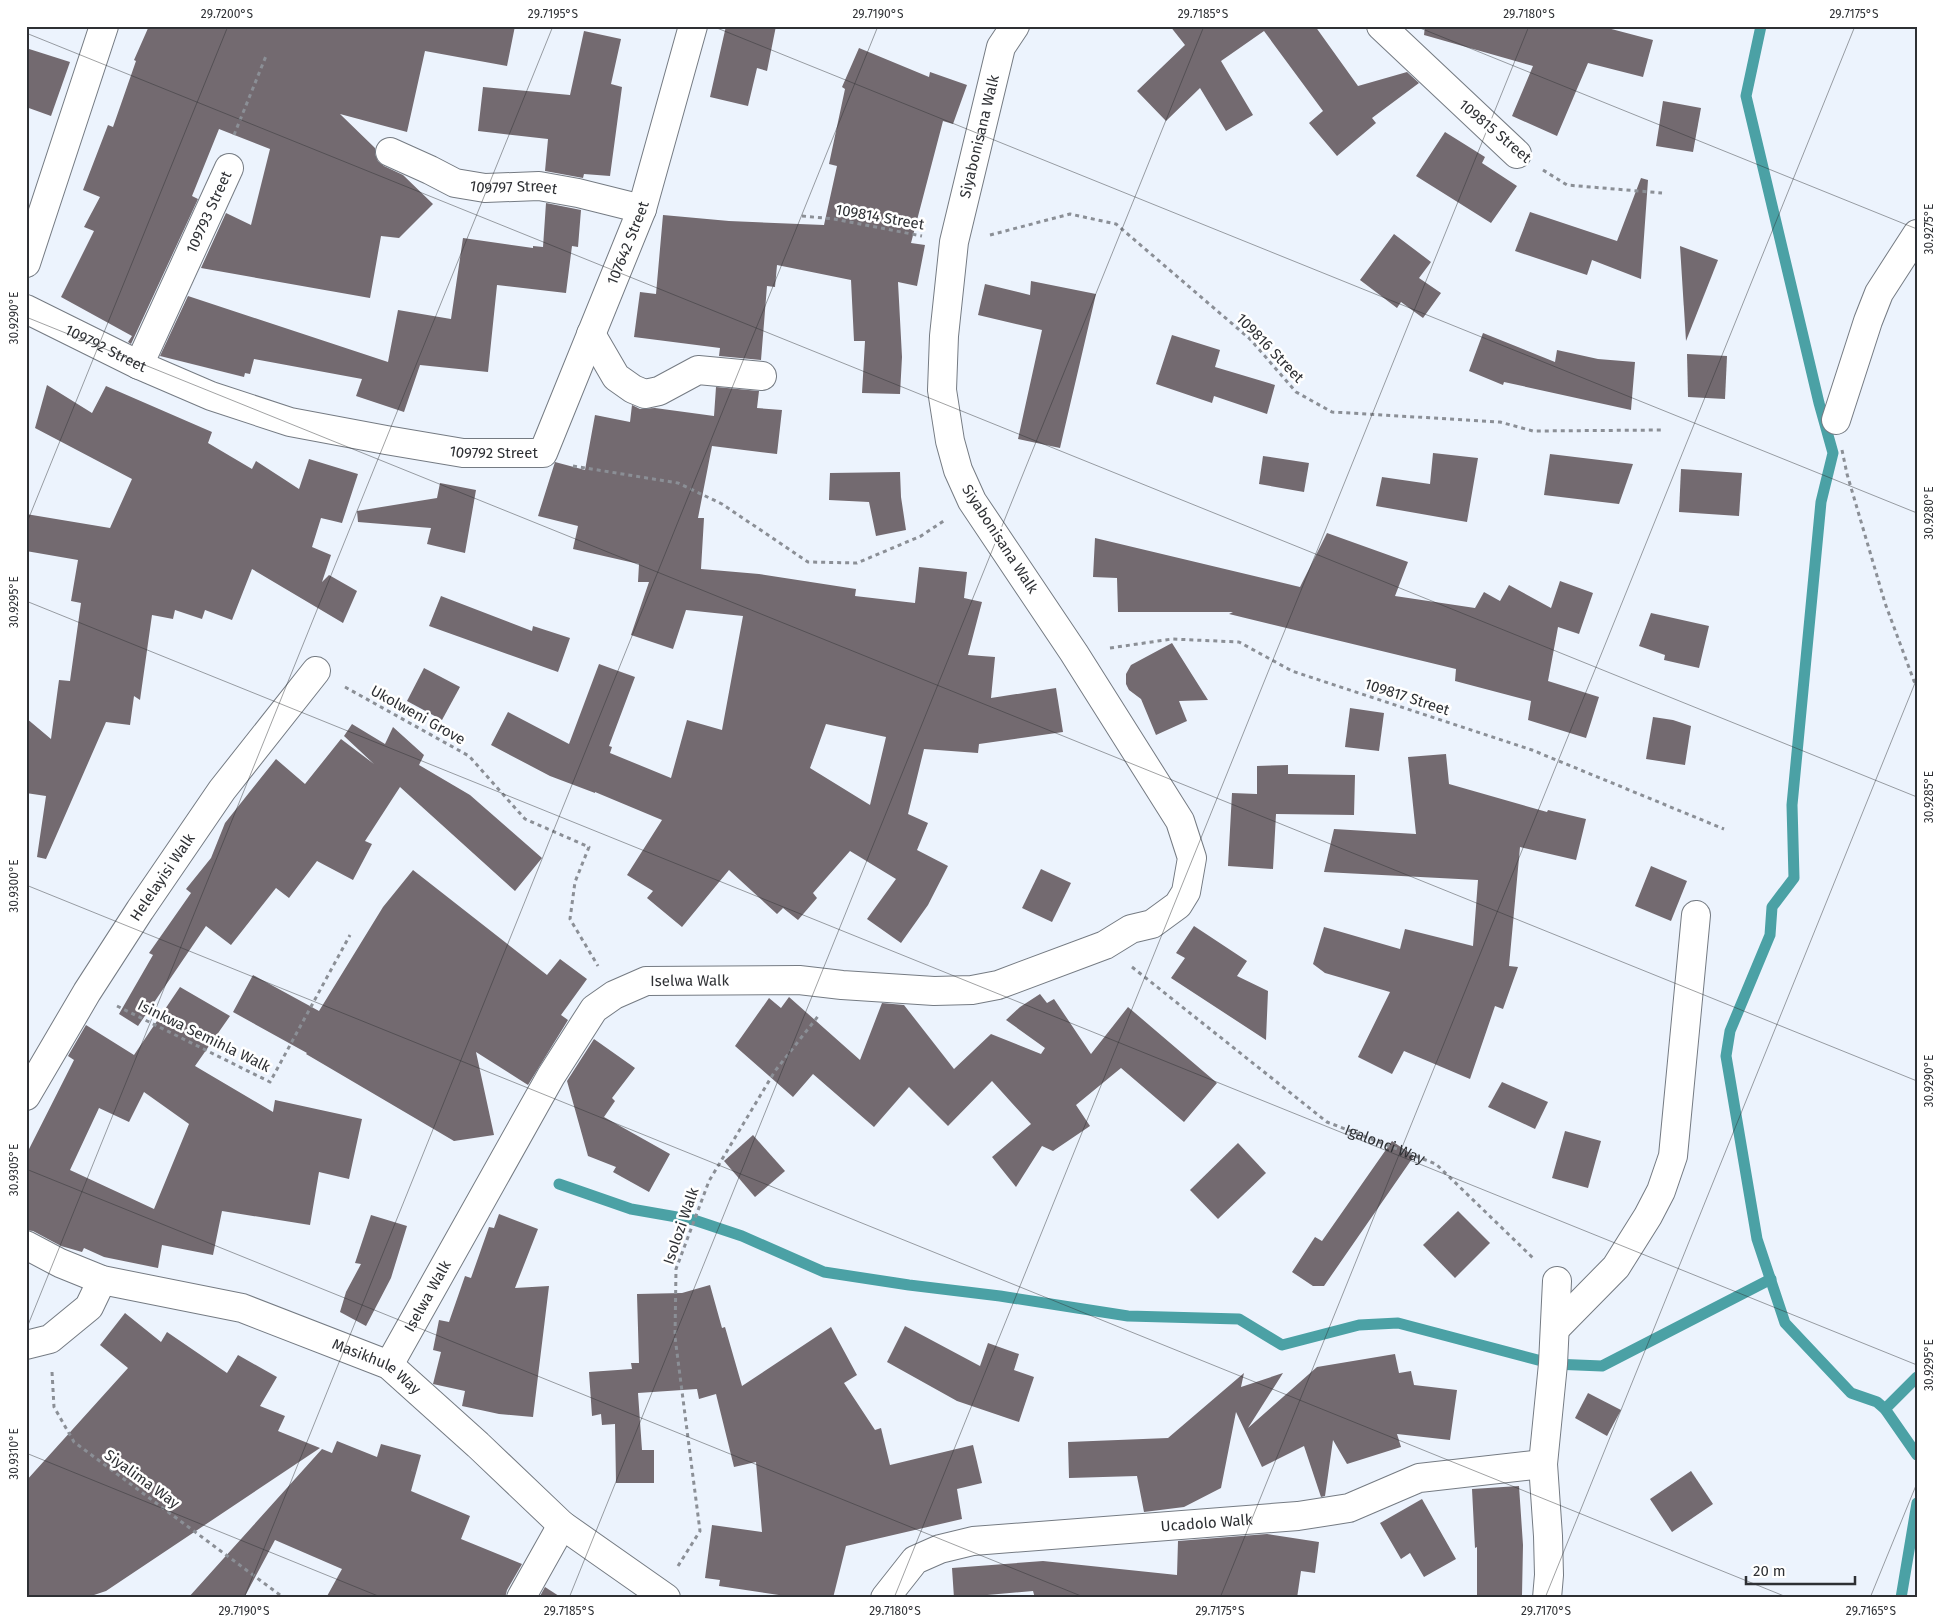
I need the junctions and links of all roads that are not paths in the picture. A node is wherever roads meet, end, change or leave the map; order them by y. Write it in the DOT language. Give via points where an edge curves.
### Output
graph roads {
  1 [pos="104,26"];
  2 [pos="692,26"];
  3 [pos="1014,26"];
  4 [pos="1381,26"];
  5 [pos="390,152"];
  6 [pos="1517,154"];
  7 [pos="229,168"];
  8 [pos="642,209"];
  9 [pos="1917,234"];
  10 [pos="26,263"];
  11 [pos="26,310"];
  12 [pos="591,334"];
  13 [pos="140,365"];
  14 [pos="762,376"];
  15 [pos="1836,420"];
  16 [pos="543,453"];
  17 [pos="316,671"];
  18 [pos="1696,915"];
  19 [pos="1105,945"];
  20 [pos="26,1096"];
  21 [pos="26,1245"];
  22 [pos="102,1280"];
  23 [pos="1557,1281"];
  24 [pos="1555,1329"];
  25 [pos="38,1342"];
  26 [pos="389,1365"];
  27 [pos="1542,1464"];
  28 [pos="562,1525"];
  29 [pos="664,1596"];
  30 [pos="521,1598"];
  31 [pos="885,1598"];
  32 [pos="1547,1598"];
  1 -- 10 [label="street"];
  2 -- 8 [label="street, 107642 Street"];
  3 -- 19 [label="street, Siyabonisana Walk" via="1001,47 954,242 942,390 950,441 972,501 1074,653 1180,821 1192,858 1186,892 1178,905 1152,924 1131,929"];
  4 -- 6 [label="street, 109815 Street"];
  5 -- 8 [label="street, 109797 Street" via="455,183 484,188 539,186"];
  7 -- 13 [label="street, 109793 Street"];
  8 -- 12 [label="street, 107642 Street"];
  9 -- 15 [label="street" via="1879,293"];
  11 -- 13 [label="street, 109792 Street"];
  12 -- 14 [label="street" via="616,377 645,394 659,391 698,370"];
  12 -- 16 [label="street, 107642 Street"];
  13 -- 16 [label="street, 109792 Street" via="211,396 290,422 463,453"];
  17 -- 20 [label="street, Helelayisi Walk" via="222,790 140,910"];
  18 -- 24 [label="street" via="1673,1156 1661,1191 1616,1267"];
  19 -- 26 [label="street, Iselwa Walk" via="998,985 972,990 934,991 799,980 665,980 646,981 614,995 594,1009 574,1038"];
  21 -- 22 [label="street, Masikhule Way"];
  22 -- 25 [label="street" via="89,1307"];
  22 -- 26 [label="street, Masikhule Way" via="242,1308"];
  23 -- 24 [label="street"];
  24 -- 27 [label="street"];
  26 -- 28 [label="street, Masikhule Way"];
  27 -- 31 [label="street, Ucadolo Walk" via="1419,1478 1349,1508 1298,1516 973,1541 940,1549 915,1560"];
  27 -- 32 [label="street" via="1548,1536"];
  28 -- 29 [label="street, Masikhule Way"];
  28 -- 30 [label="street"];
}
